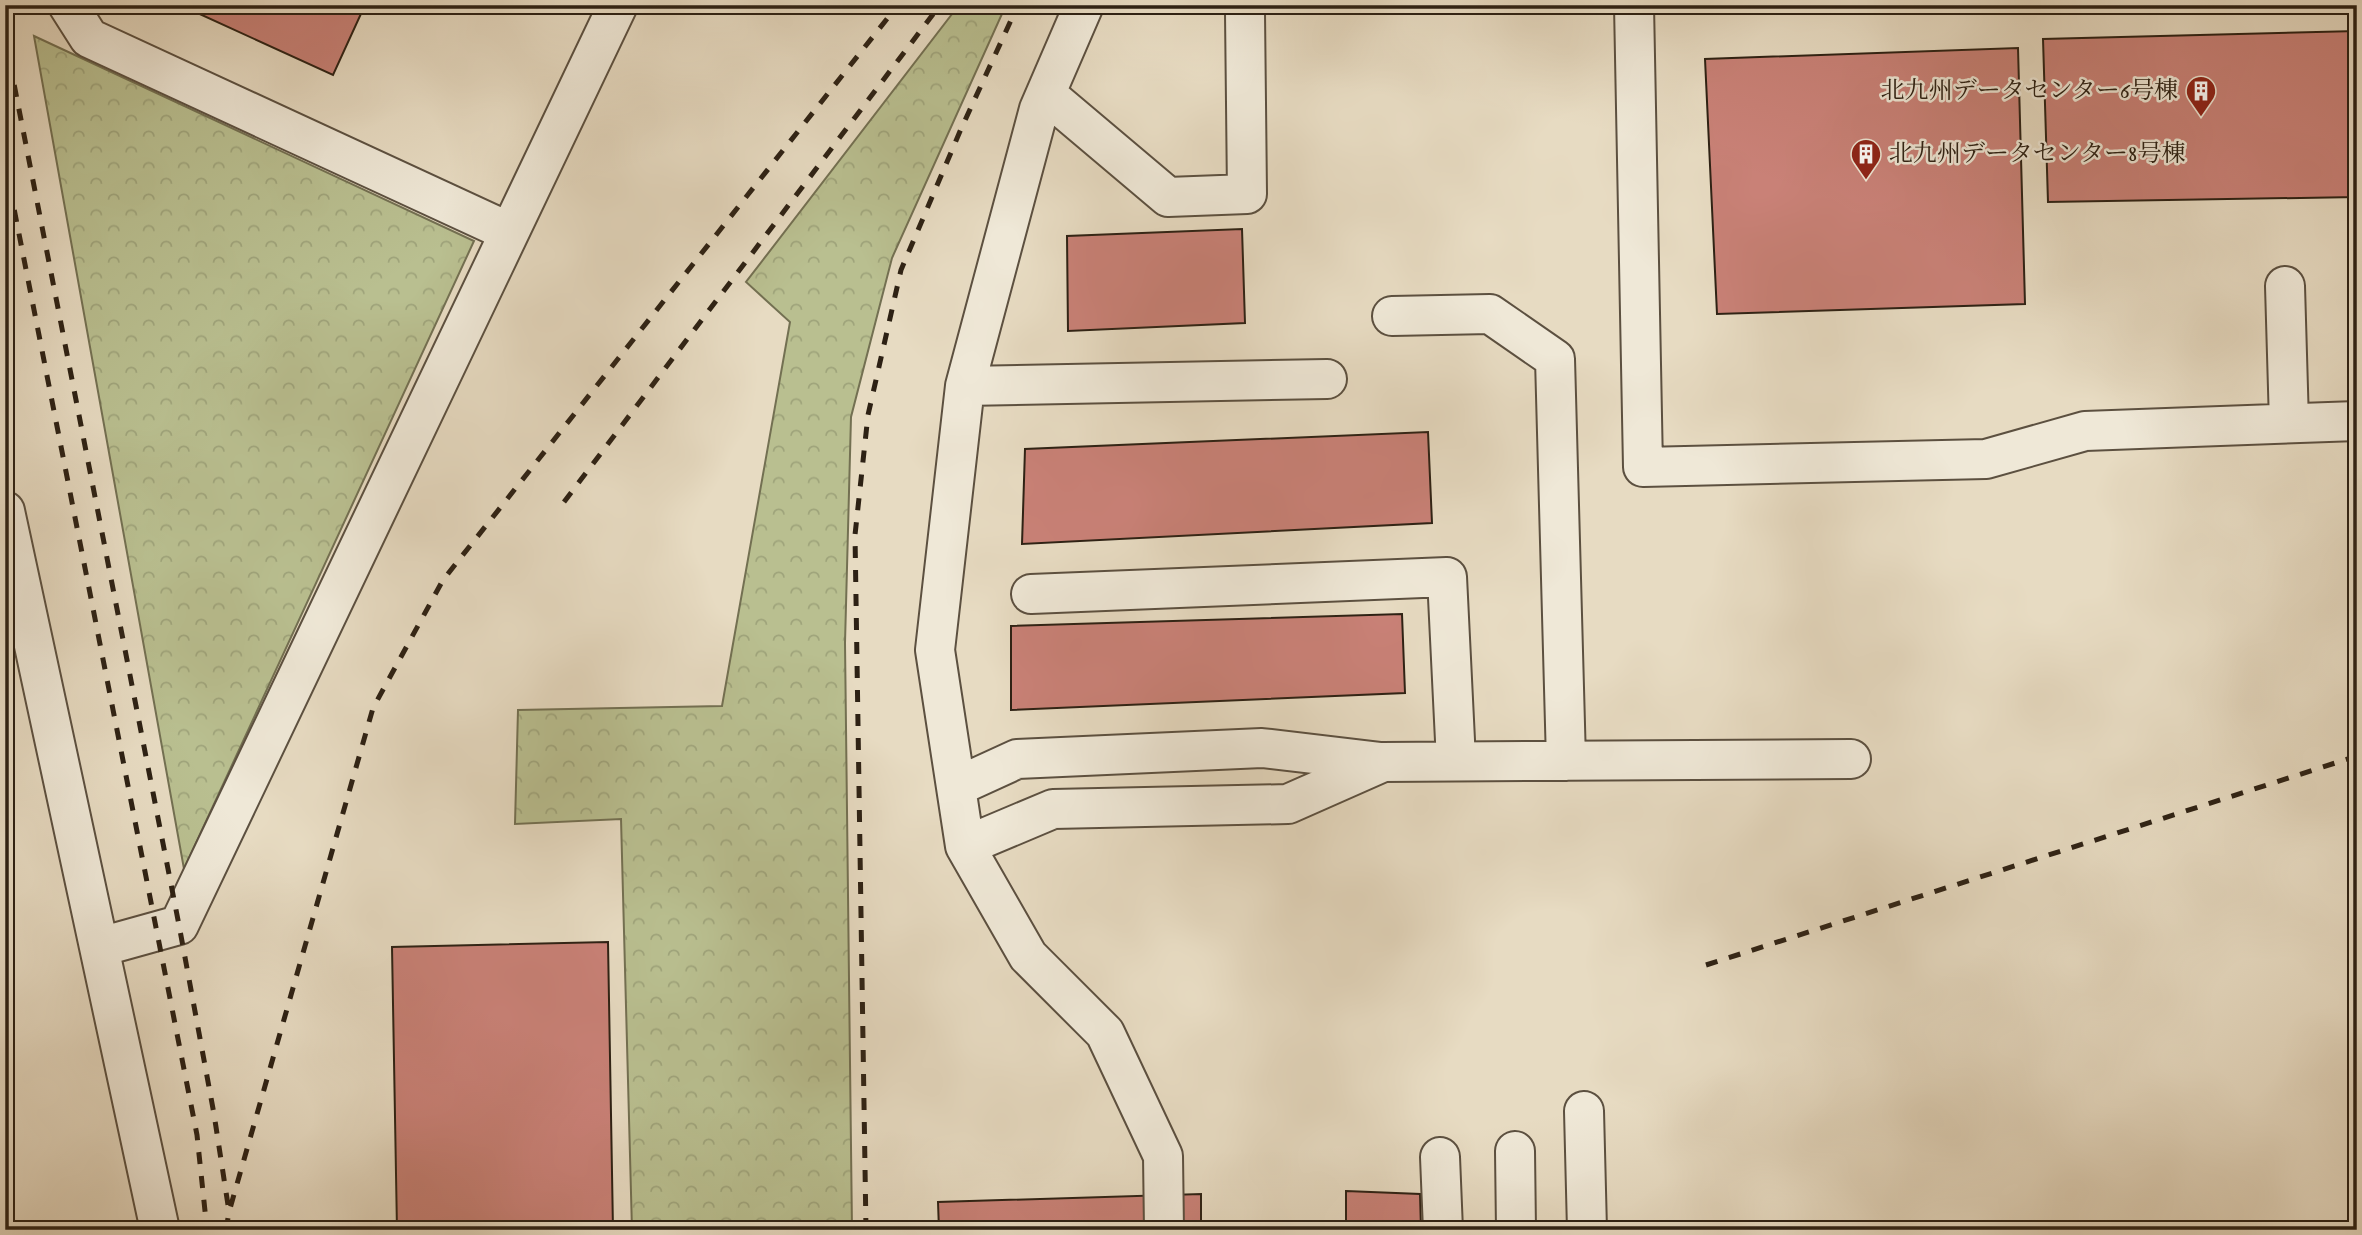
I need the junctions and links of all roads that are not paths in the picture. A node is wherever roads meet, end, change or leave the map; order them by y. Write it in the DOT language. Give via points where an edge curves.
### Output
graph roads {
  1 [pos="68,5"];
  2 [pos="618,5"];
  3 [pos="1084,5"];
  4 [pos="1634,5"];
  5 [pos="1245,13"];
  6 [pos="1046,94"];
  7 [pos="509,232"];
  8 [pos="2286,286"];
  9 [pos="1392,316"];
  10 [pos="1327,379"];
  11 [pos="965,386"];
  12 [pos="2357,421"];
  13 [pos="2290,423"];
  14 [pos="5,510"];
  15 [pos="1031,594"];
  16 [pos="1851,759"];
  17 [pos="1456,761"];
  18 [pos="1566,761"];
  19 [pos="1383,762"];
  20 [pos="956,788"];
  21 [pos="965,846"];
  22 [pos="100,947"];
  23 [pos="1584,1111"];
  24 [pos="1515,1151"];
  25 [pos="1440,1157"];
  26 [pos="160,1230"];
  27 [pos="1164,1230"];
  28 [pos="1443,1230"];
  29 [pos="1516,1230"];
  30 [pos="1587,1230"];
  1 -- 7 [label="street" via="89,38"];
  2 -- 7 [label="street"];
  3 -- 6 [label="street"];
  4 -- 13 [label="street" via="1643,467 1986,459 2085,431"];
  5 -- 6 [label="street" via="1247,194 1168,197"];
  6 -- 11 [label="street"];
  7 -- 22 [label="street" via="179,925"];
  8 -- 13 [label="street"];
  9 -- 18 [label="street" via="1490,314 1555,359"];
  10 -- 11 [label="street"];
  11 -- 20 [label="street" via="935,650"];
  12 -- 13 [label="street"];
  14 -- 22 [label="street"];
  15 -- 17 [label="street" via="1447,577"];
  16 -- 18 [label="street"];
  17 -- 18 [label="street"];
  17 -- 19 [label="street"];
  19 -- 20 [label="street" via="1262,748 1017,759"];
  19 -- 21 [label="street" via="1289,804 1053,808"];
  20 -- 21 [label="street"];
  21 -- 27 [label="street" via="1028,956 1105,1033 1163,1156"];
  22 -- 26 [label="street"];
  23 -- 30 [label="street"];
  24 -- 29 [label="street"];
  25 -- 28 [label="street"];
}
